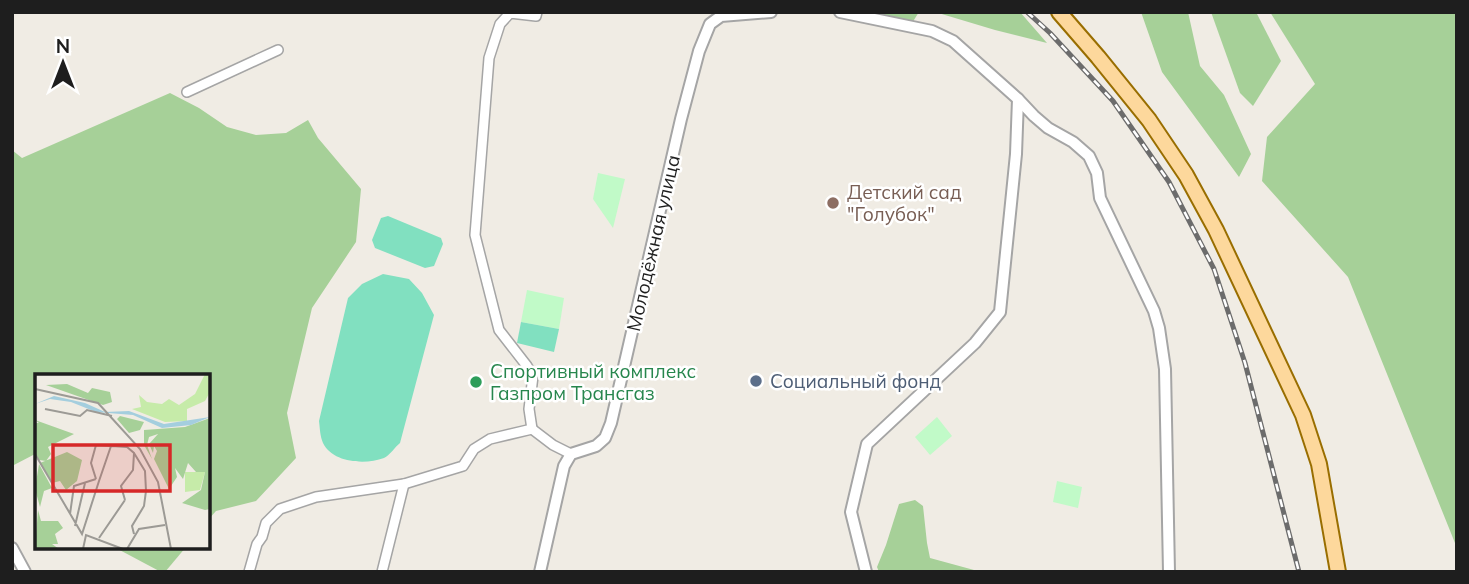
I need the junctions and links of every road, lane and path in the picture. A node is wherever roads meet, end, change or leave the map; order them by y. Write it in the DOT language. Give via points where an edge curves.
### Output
graph roads {
  1 [pos="537,12"];
  2 [pos="771,12"];
  3 [pos="839,12"];
  4 [pos="1059,12"];
  5 [pos="719,14"];
  6 [pos="278,50"];
  7 [pos="187,92"];
  8 [pos="1018,99"];
  9 [pos="532,429"];
  10 [pos="571,454"];
  11 [pos="404,484"];
  12 [pos="12,548"];
  13 [pos="25,572"];
  14 [pos="249,572"];
  15 [pos="382,572"];
  16 [pos="540,572"];
  17 [pos="866,572"];
  18 [pos="1169,572"];
  19 [pos="1338,572"];
  1 -- 9 [label="street" via="536,16 510,13 500,23 489,58 475,235 499,330 533,376"];
  2 -- 5 [label="street"];
  3 -- 8 [label="street" via="932,31 953,41"];
  4 -- 19 [label="main road" via="1149,120 1216,230 1303,415 1319,464"];
  5 -- 10 [label="street, Молодёжная улица" via="699,51 611,423 596,446"];
  6 -- 7 [label="street"];
  8 -- 17 [label="street" via="1000,312 975,343 867,444 851,512"];
  8 -- 18 [label="street" via="1048,128 1089,156 1100,198 1154,311 1165,379"];
  9 -- 10 [label="street"];
  9 -- 11 [label="street" via="490,439 474,449 463,466"];
  10 -- 16 [label="street" via="564,466"];
  11 -- 14 [label="street" via="316,497 280,509 266,523"];
  11 -- 15 [label="street"];
  12 -- 13 [label="street"];
}
